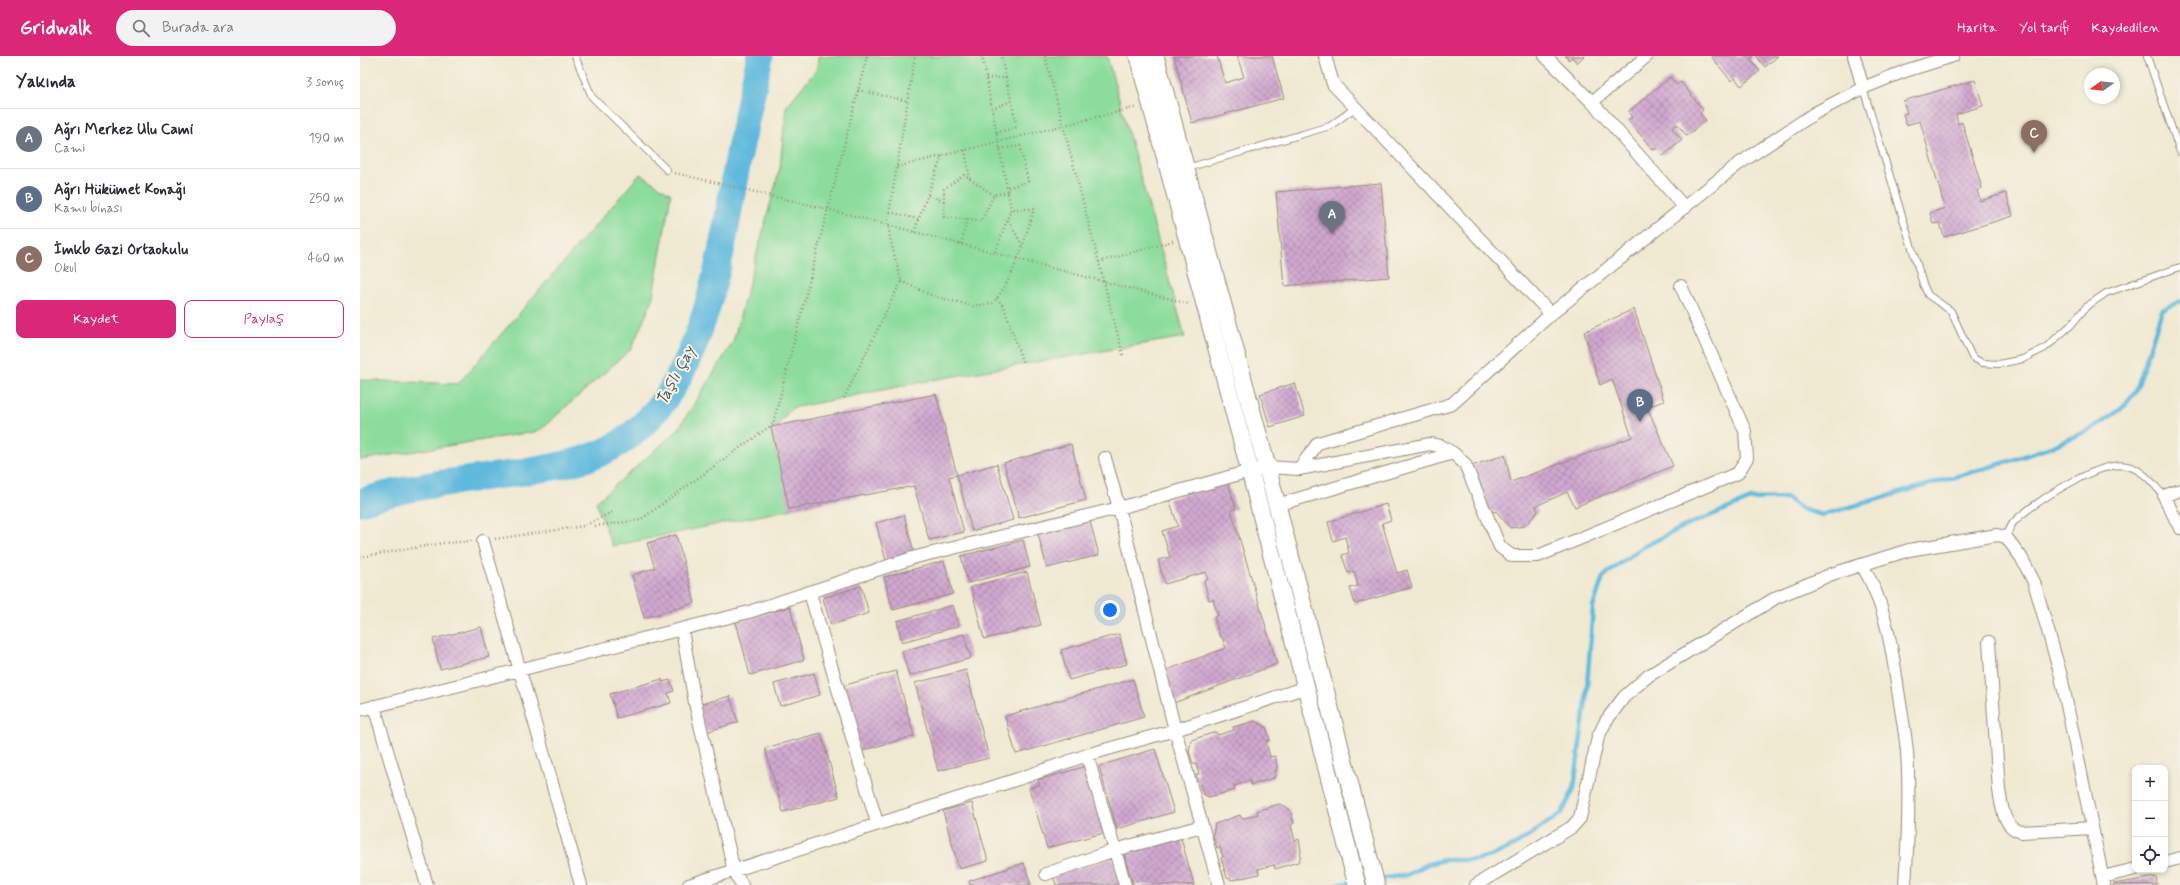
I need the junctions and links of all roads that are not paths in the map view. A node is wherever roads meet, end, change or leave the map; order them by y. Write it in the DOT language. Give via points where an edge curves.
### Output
graph roads {
  1 [pos="575,56"];
  2 [pos="1138,56"];
  3 [pos="1155,56"];
  4 [pos="1325,56"];
  5 [pos="1545,56"];
  6 [pos="1647,56"];
  7 [pos="1854,56"];
  8 [pos="1953,56"];
  9 [pos="2147,56"];
  10 [pos="1863,88"];
  11 [pos="1592,102"];
  12 [pos="1355,108"];
  13 [pos="2180,152"];
  14 [pos="1185,169"];
  15 [pos="667,170"];
  16 [pos="1685,208"];
  17 [pos="2180,267"];
  18 [pos="1681,286"];
  19 [pos="1551,314"];
  20 [pos="1453,454"];
  21 [pos="1104,458"];
  22 [pos="1258,469"];
  23 [pos="1299,469"];
  24 [pos="2180,490"];
  25 [pos="2164,496"];
  26 [pos="1277,505"];
  27 [pos="1119,508"];
  28 [pos="2180,528"];
  29 [pos="2006,537"];
  30 [pos="483,540"];
  31 [pos="1862,565"];
  32 [pos="810,593"];
  33 [pos="682,630"];
  34 [pos="1989,642"];
  35 [pos="520,670"];
  36 [pos="1307,687"];
  37 [pos="374,706"];
  38 [pos="360,710"];
  39 [pos="1175,730"];
  40 [pos="1087,755"];
  41 [pos="877,823"];
  42 [pos="1202,826"];
  43 [pos="2092,828"];
  44 [pos="1115,850"];
  45 [pos="2180,858"];
  46 [pos="2168,861"];
  47 [pos="2132,870"];
  48 [pos="734,871"];
  49 [pos="1046,874"];
  50 [pos="2104,881"];
  51 [pos="427,885"];
  52 [pos="581,885"];
  53 [pos="689,885"];
  54 [pos="742,885"];
  55 [pos="1125,885"];
  56 [pos="1219,885"];
  57 [pos="1357,885"];
  58 [pos="1376,885"];
  59 [pos="1476,885"];
  60 [pos="1905,885"];
  1 -- 15 [label="lane" via="592,97"];
  2 -- 22 [label="main road" via="1207,310"];
  3 -- 14 [label="main road"];
  4 -- 12 [label="street" via="1333,84"];
  5 -- 11 [label="street"];
  6 -- 11 [label="street"];
  7 -- 10 [label="street"];
  8 -- 10 [label="street"];
  9 -- 13 [label="lane"];
  10 -- 16 [label="street" via="1815,113 1737,165"];
  10 -- 17 [label="lane" via="1923,284 1928,295 1951,311 1968,352 1977,361 1999,364 2034,354 2045,348 2086,308 2106,293"];
  11 -- 16 [label="street"];
  12 -- 14 [label="lane" via="1330,126"];
  12 -- 19 [label="street"];
  14 -- 22 [label="main road"];
  16 -- 19 [label="street"];
  18 -- 20 [label="street" via="1745,431 1747,458 1738,473 1538,556 1512,556 1500,547 1464,464"];
  19 -- 23 [label="street" via="1452,404 1318,443"];
  20 -- 23 [label="street" via="1441,446 1430,444"];
  20 -- 26 [label="street"];
  21 -- 27 [label="street"];
  22 -- 23 [label="street"];
  22 -- 26 [label="main road"];
  22 -- 27 [label="street"];
  22 -- 36 [label="main road"];
  24 -- 25 [label="street"];
  25 -- 28 [label="street"];
  25 -- 29 [label="lane" via="2139,470 2114,465 2100,468 2075,480 2029,510 2013,524"];
  26 -- 58 [label="main road"];
  27 -- 32 [label="street" via="916,558"];
  27 -- 39 [label="street"];
  29 -- 31 [label="street" via="1986,536 1909,550"];
  29 -- 43 [label="street" via="2022,557 2034,582 2061,676"];
  30 -- 35 [label="street"];
  31 -- 59 [label="street" via="1832,574 1777,597 1648,676 1624,697 1606,721 1598,737 1580,818 1572,827"];
  31 -- 60 [label="street" via="1874,584 1883,610 1907,751 1908,825"];
  32 -- 33 [label="street"];
  32 -- 41 [label="street"];
  33 -- 35 [label="street"];
  33 -- 48 [label="street" via="695,703"];
  34 -- 43 [label="street" via="1999,790 2008,825 2013,830 2021,832"];
  35 -- 37 [label="street"];
  35 -- 52 [label="street"];
  36 -- 39 [label="street"];
  36 -- 57 [label="main road"];
  37 -- 38 [label="street"];
  37 -- 51 [label="street"];
  39 -- 40 [label="street"];
  39 -- 42 [label="street"];
  40 -- 41 [label="street"];
  40 -- 44 [label="street"];
  41 -- 48 [label="street"];
  42 -- 44 [label="street"];
  42 -- 56 [label="street"];
  43 -- 50 [label="street"];
  44 -- 49 [label="street"];
  44 -- 55 [label="street"];
  45 -- 46 [label="street"];
  47 -- 50 [label="street"];
  48 -- 53 [label="street"];
  48 -- 54 [label="street"];
}
